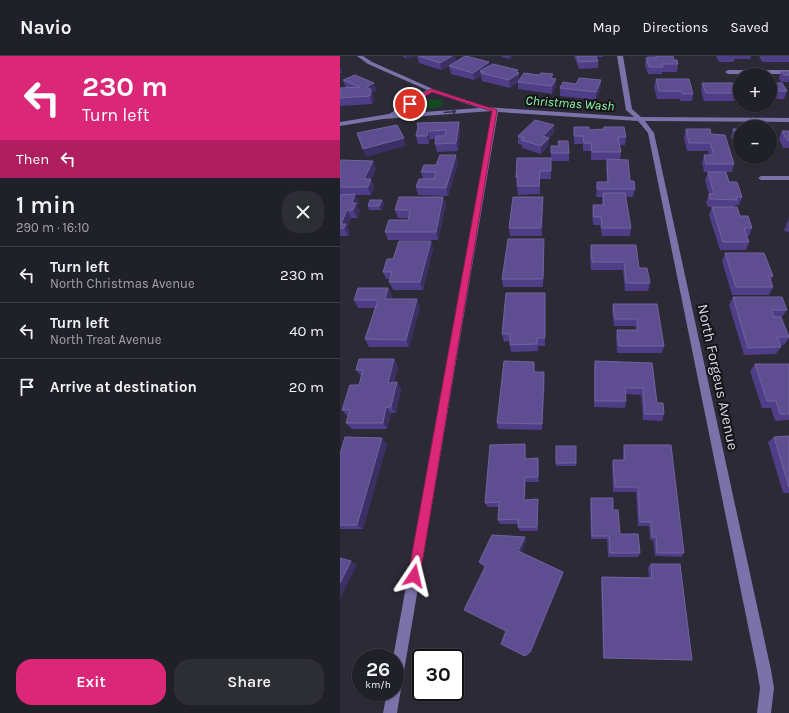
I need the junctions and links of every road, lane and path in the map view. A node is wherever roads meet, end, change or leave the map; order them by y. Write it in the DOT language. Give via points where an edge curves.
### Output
graph roads {
  1 [pos="360,56"];
  2 [pos="620,56"];
  3 [pos="728,72"];
  4 [pos="789,72"];
  5 [pos="431,90"];
  6 [pos="491,109"];
  7 [pos="383,117"];
  8 [pos="640,120"];
  9 [pos="789,120"];
  10 [pos="340,124"];
  11 [pos="762,178"];
  12 [pos="789,178"];
  13 [pos="401,649"];
  14 [pos="392,701"];
  15 [pos="390,713"];
  16 [pos="764,713"];
  1 -- 5 [label="street"];
  2 -- 8 [label="street, North Forgeus Avenue" via="629,110"];
  3 -- 4 [label="street"];
  5 -- 6 [label="street"];
  5 -- 7 [label="street" via="399,111"];
  7 -- 6 [label="street, one-way"];
  6 -- 8 [label="street"];
  6 -- 13 [label="street"];
  7 -- 10 [label="street"];
  8 -- 9 [label="street"];
  8 -- 16 [label="street, North Forgeus Avenue" via="652,133 764,670"];
  11 -- 12 [label="street"];
  14 -- 15 [label="street"];
}
